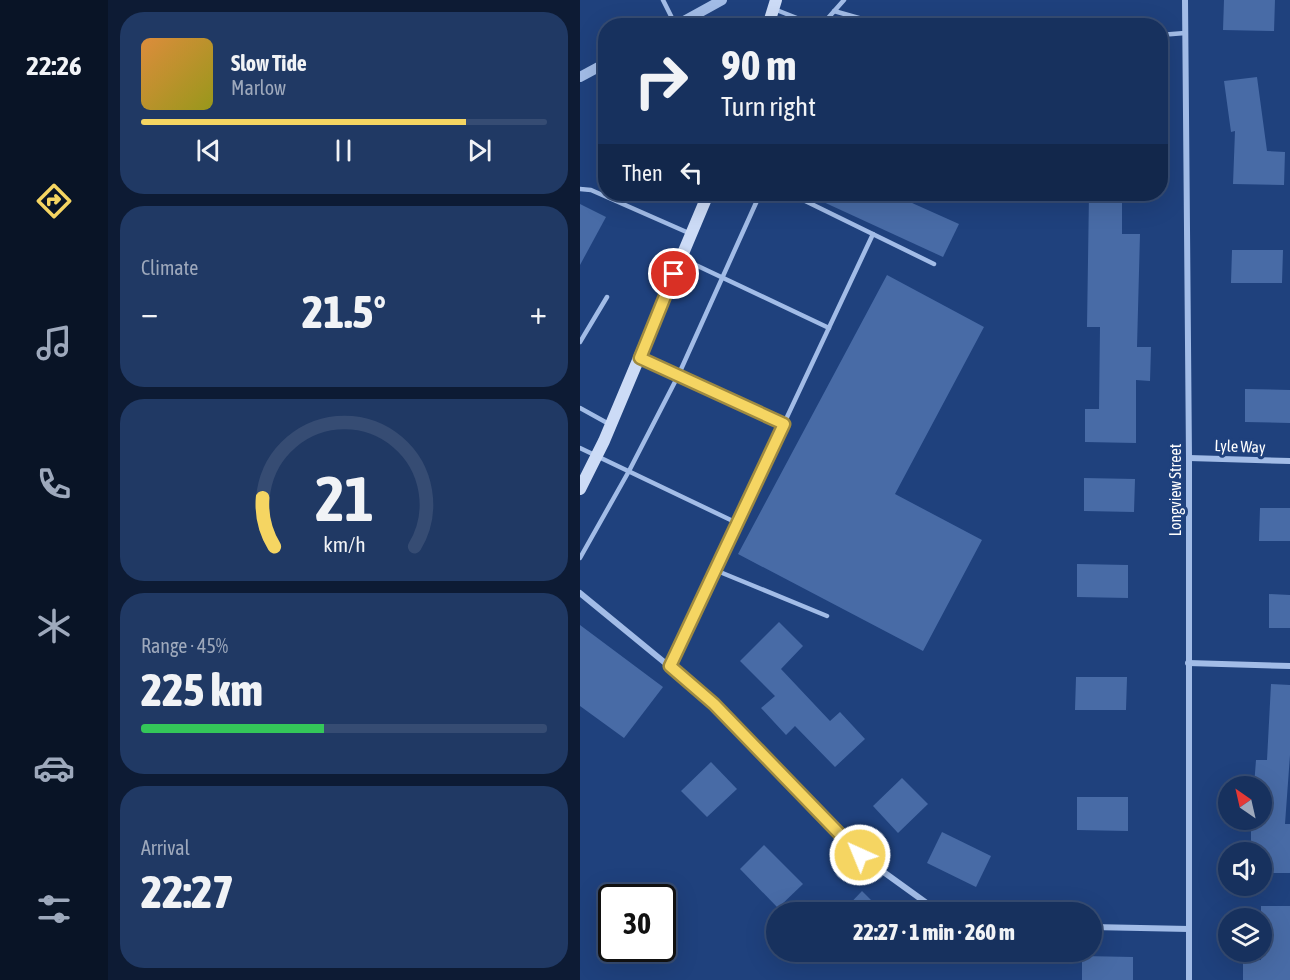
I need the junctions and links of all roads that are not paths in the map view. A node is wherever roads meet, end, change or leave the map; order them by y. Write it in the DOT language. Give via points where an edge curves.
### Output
graph roads {
  1 [pos="663,0"];
  2 [pos="722,0"];
  3 [pos="844,0"];
  4 [pos="1185,0"];
  5 [pos="775,4"];
  6 [pos="834,11"];
  7 [pos="672,18"];
  8 [pos="688,18"];
  9 [pos="803,18"];
  10 [pos="827,18"];
  11 [pos="859,18"];
  12 [pos="1185,33"];
  13 [pos="1168,34"];
  14 [pos="598,67"];
  15 [pos="580,77"];
  16 [pos="580,189"];
  17 [pos="598,193"];
  18 [pos="616,201"];
  19 [pos="705,201"];
  20 [pos="757,201"];
  21 [pos="805,201"];
  22 [pos="692,234"];
  23 [pos="873,234"];
  24 [pos="681,258"];
  25 [pos="934,264"];
  26 [pos="722,277"];
  27 [pos="607,297"];
  28 [pos="829,328"];
  29 [pos="580,342"];
  30 [pos="640,358"];
  31 [pos="678,376"];
  32 [pos="580,408"];
  33 [pos="784,424"];
  34 [pos="611,425"];
  35 [pos="580,448"];
  36 [pos="597,455"];
  37 [pos="1189,458"];
  38 [pos="1290,461"];
  39 [pos="629,471"];
  40 [pos="580,489"];
  41 [pos="737,523"];
  42 [pos="580,558"];
  43 [pos="715,570"];
  44 [pos="580,593"];
  45 [pos="827,616"];
  46 [pos="1188,663"];
  47 [pos="670,666"];
  48 [pos="1290,666"];
  49 [pos="926,902"];
  50 [pos="1102,927"];
  51 [pos="1189,929"];
  52 [pos="1189,980"];
  1 -- 7 [label="lane"];
  2 -- 8 [label="street"];
  3 -- 6 [label="lane"];
  4 -- 12 [label="street, Longview Street"];
  5 -- 9 [label="lane"];
  6 -- 10 [label="lane"];
  6 -- 11 [label="lane"];
  12 -- 13 [label="lane"];
  12 -- 37 [label="street, Longview Street"];
  14 -- 15 [label="street"];
  16 -- 17 [label="lane"];
  18 -- 22 [label="lane"];
  19 -- 22 [label="main road"];
  20 -- 26 [label="lane"];
  21 -- 23 [label="lane"];
  22 -- 24 [label="main road"];
  23 -- 25 [label="lane"];
  23 -- 28 [label="lane"];
  24 -- 26 [label="lane"];
  24 -- 30 [label="main road"];
  26 -- 28 [label="lane"];
  26 -- 31 [label="lane"];
  27 -- 29 [label="lane"];
  28 -- 33 [label="lane"];
  30 -- 31 [label="lane"];
  30 -- 34 [label="main road"];
  31 -- 33 [label="lane"];
  31 -- 39 [label="lane"];
  32 -- 34 [label="lane"];
  33 -- 41 [label="lane"];
  34 -- 36 [label="main road"];
  35 -- 36 [label="lane"];
  36 -- 39 [label="lane"];
  36 -- 40 [label="main road"];
  37 -- 38 [label="street, Lyle Way"];
  37 -- 46 [label="street, Longview Street"];
  39 -- 41 [label="lane"];
  39 -- 42 [label="lane"];
  41 -- 43 [label="lane"];
  43 -- 45 [label="lane"];
  43 -- 47 [label="lane"];
  44 -- 47 [label="street"];
  46 -- 48 [label="street"];
  46 -- 51 [label="street, Longview Street"];
  47 -- 49 [label="street" via="714,704 860,855"];
  50 -- 51 [label="street"];
  51 -- 52 [label="street, Longview Street"];
}
